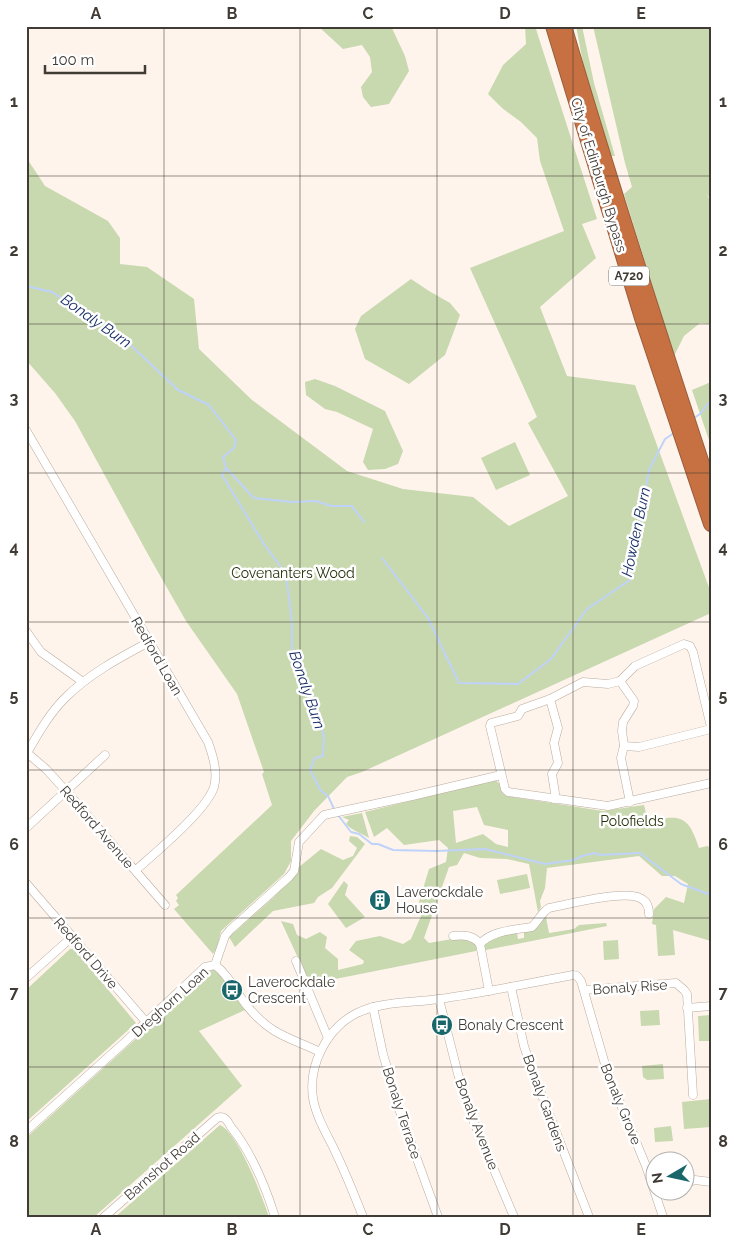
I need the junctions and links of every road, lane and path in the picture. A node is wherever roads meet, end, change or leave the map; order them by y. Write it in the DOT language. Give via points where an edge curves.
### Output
graph roads {
  1 [pos="553,26"];
  2 [pos="564,26"];
  3 [pos="26,430"];
  4 [pos="711,492"];
  5 [pos="711,524"];
  6 [pos="26,631"];
  7 [pos="149,642"];
  8 [pos="620,680"];
  9 [pos="83,682"];
  10 [pos="550,699"];
  11 [pos="711,728"];
  12 [pos="624,746"];
  13 [pos="27,752"];
  14 [pos="105,755"];
  15 [pos="501,775"];
  16 [pos="711,783"];
  17 [pos="66,791"];
  18 [pos="554,799"];
  19 [pos="630,802"];
  20 [pos="26,828"];
  21 [pos="136,870"];
  22 [pos="26,883"];
  23 [pos="165,905"];
  24 [pos="649,914"];
  25 [pos="453,936"];
  26 [pos="72,937"];
  27 [pos="480,944"];
  28 [pos="215,965"];
  29 [pos="297,967"];
  30 [pos="26,978"];
  31 [pos="511,987"];
  32 [pos="584,990"];
  33 [pos="488,991"];
  34 [pos="439,999"];
  35 [pos="711,1006"];
  36 [pos="372,1007"];
  37 [pos="687,1008"];
  38 [pos="146,1022"];
  39 [pos="328,1038"];
  40 [pos="320,1052"];
  41 [pos="694,1095"];
  42 [pos="26,1131"];
  43 [pos="644,1158"];
  44 [pos="694,1180"];
  45 [pos="711,1182"];
  46 [pos="660,1200"];
  47 [pos="104,1217"];
  48 [pos="275,1217"];
  49 [pos="363,1217"];
  50 [pos="438,1217"];
  51 [pos="514,1217"];
  52 [pos="589,1217"];
  53 [pos="663,1217"];
  1 -- 5 [label="highway, City of Edinburgh Bypass / A720" via="642,318"];
  2 -- 4 [label="highway, City of Edinburgh Bypass / A720"];
  3 -- 7 [label="street, Redford Loan"];
  6 -- 9 [label="street" via="41,652"];
  7 -- 9 [label="street"];
  7 -- 21 [label="street, Redford Loan" via="208,742 214,760 215,779 200,810"];
  8 -- 10 [label="street" via="608,684 583,682"];
  8 -- 11 [label="street" via="636,666 678,646 690,646"];
  8 -- 12 [label="street" via="634,701 622,731"];
  9 -- 13 [label="street" via="52,713"];
  10 -- 15 [label="street" via="522,709 518,716 491,723"];
  10 -- 18 [label="street" via="558,728 554,743 558,763 552,774"];
  11 -- 12 [label="street" via="639,747"];
  12 -- 19 [label="street" via="621,758"];
  13 -- 17 [label="street, Redford Avenue"];
  14 -- 17 [label="street"];
  15 -- 18 [label="street" via="506,792"];
  15 -- 28 [label="street, Dreghorn Loan" via="324,815 302,837 294,871 225,936"];
  16 -- 19 [label="street"];
  17 -- 20 [label="street"];
  17 -- 21 [label="street, Redford Avenue"];
  18 -- 19 [label="street" via="599,806"];
  21 -- 23 [label="street, Redford Avenue"];
  22 -- 26 [label="street, Redford Drive"];
  24 -- 27 [label="street" via="647,904 639,897 600,898 549,908 532,926 491,934"];
  25 -- 27 [label="street" via="470,936"];
  26 -- 30 [label="street"];
  26 -- 38 [label="street, Redford Drive"];
  27 -- 33 [label="street"];
  28 -- 38 [label="street, Dreghorn Loan" via="205,967"];
  28 -- 40 [label="street" via="274,1032"];
  29 -- 39 [label="street"];
  31 -- 32 [label="street" via="573,975 579,978"];
  31 -- 33 [label="street"];
  31 -- 52 [label="street, Bonaly Gardens" via="524,1046"];
  32 -- 37 [label="street, Bonaly Rise" via="676,983 686,994"];
  32 -- 43 [label="street, Bonaly Grove" via="607,1071"];
  33 -- 34 [label="street"];
  34 -- 36 [label="street"];
  34 -- 51 [label="street, Bonaly Avenue" via="473,1120"];
  35 -- 37 [label="street"];
  36 -- 39 [label="street" via="349,1018"];
  36 -- 50 [label="street, Bonaly Terrace" via="400,1112"];
  37 -- 41 [label="street, Bonaly Rise"];
  38 -- 42 [label="street, Dreghorn Loan"];
  39 -- 40 [label="street"];
  40 -- 49 [label="street" via="313,1080 317,1115"];
  44 -- 45 [label="street"];
  46 -- 53 [label="street, Bonaly Grove"];
  47 -- 48 [label="street, Barnshot Road" via="221,1116 247,1151 263,1182"];
}
